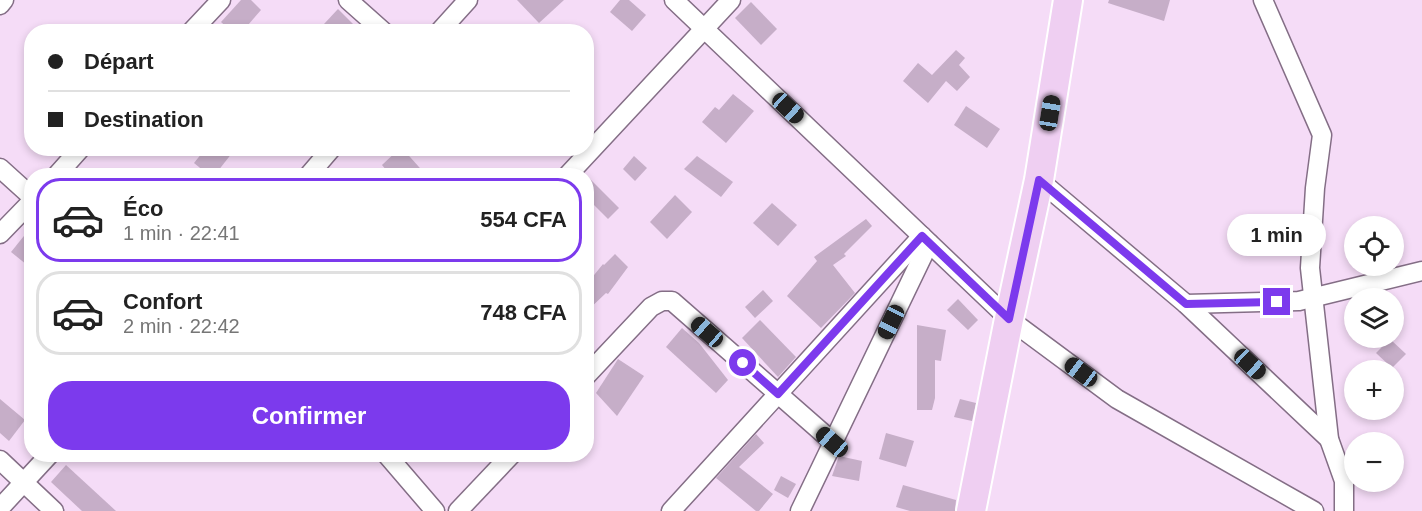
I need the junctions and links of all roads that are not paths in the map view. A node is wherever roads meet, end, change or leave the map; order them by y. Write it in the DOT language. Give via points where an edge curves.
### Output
graph roads {
  1 [pos="4,0"];
  2 [pos="221,0"];
  3 [pos="348,0"];
  4 [pos="468,0"];
  5 [pos="674,0"];
  6 [pos="731,0"];
  7 [pos="1068,0"];
  8 [pos="1263,0"];
  9 [pos="0,4"];
  10 [pos="198,24"];
  11 [pos="375,24"];
  12 [pos="446,24"];
  13 [pos="704,29"];
  14 [pos="594,147"];
  15 [pos="74,156"];
  16 [pos="325,156"];
  17 [pos="586,156"];
  18 [pos="0,168"];
  19 [pos="63,168"];
  20 [pos="315,168"];
  21 [pos="574,168"];
  22 [pos="1039,180"];
  23 [pos="24,191"];
  24 [pos="24,208"];
  25 [pos="0,234"];
  26 [pos="925,239"];
  27 [pos="1422,271"];
  28 [pos="1313,298"];
  29 [pos="1186,304"];
  30 [pos="1009,319"];
  31 [pos="594,361"];
  32 [pos="778,394"];
  33 [pos="1329,439"];
  34 [pos="832,442"];
  35 [pos="0,460"];
  36 [pos="43,462"];
  37 [pos="393,462"];
  38 [pos="504,462"];
  39 [pos="24,483"];
  40 [pos="0,508"];
  41 [pos="54,511"];
  42 [pos="435,511"];
  43 [pos="458,511"];
  44 [pos="671,511"];
  45 [pos="800,511"];
  46 [pos="971,511"];
  47 [pos="1314,511"];
  48 [pos="1344,511"];
  1 -- 9 [label="street"];
  2 -- 10 [label="street"];
  3 -- 11 [label="street"];
  4 -- 12 [label="street"];
  5 -- 13 [label="street"];
  6 -- 13 [label="street"];
  7 -- 22 [label="main road"];
  8 -- 28 [label="street" via="1322,135 1310,268"];
  13 -- 14 [label="street"];
  13 -- 26 [label="street"];
  15 -- 19 [label="street"];
  16 -- 20 [label="street"];
  17 -- 21 [label="street"];
  18 -- 23 [label="street"];
  22 -- 29 [label="street"];
  22 -- 30 [label="main road"];
  24 -- 25 [label="street"];
  26 -- 30 [label="street"];
  26 -- 32 [label="street"];
  26 -- 34 [label="street"];
  27 -- 28 [label="street"];
  28 -- 29 [label="street"];
  28 -- 33 [label="street"];
  29 -- 33 [label="street"];
  30 -- 46 [label="main road"];
  30 -- 47 [label="street" via="1117,399"];
  31 -- 32 [label="street" via="651,307 662,301 672,302"];
  32 -- 34 [label="street"];
  32 -- 44 [label="street"];
  33 -- 48 [label="street" via="1344,481"];
  34 -- 45 [label="street"];
  35 -- 39 [label="street"];
  36 -- 39 [label="street"];
  37 -- 42 [label="street"];
  38 -- 43 [label="street"];
  39 -- 40 [label="street"];
  39 -- 41 [label="street"];
}
